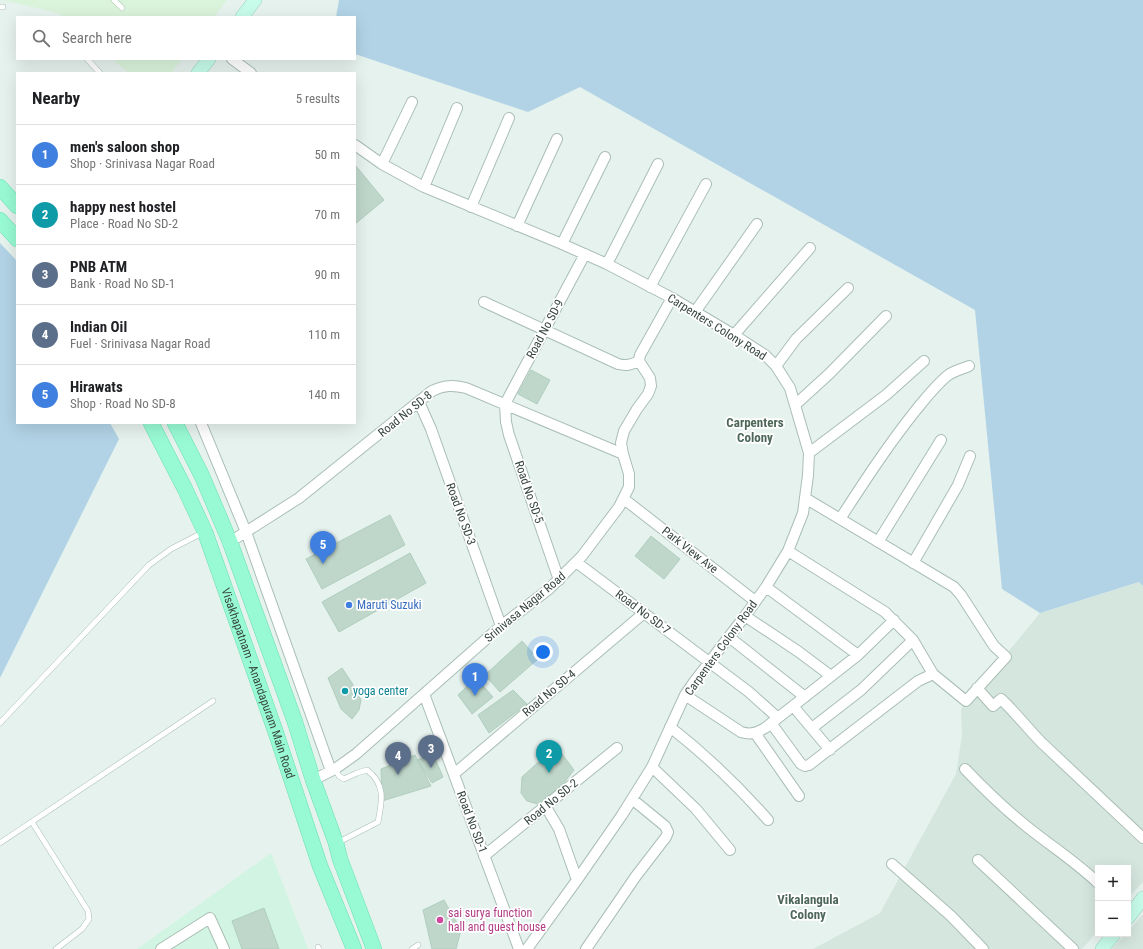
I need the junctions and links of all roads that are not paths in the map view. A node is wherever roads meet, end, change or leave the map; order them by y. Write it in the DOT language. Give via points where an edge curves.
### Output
graph roads {
  1 [pos="114,0"];
  2 [pos="255,0"];
  3 [pos="122,8"];
  4 [pos="243,16"];
  5 [pos="88,60"];
  6 [pos="208,60"];
  7 [pos="233,60"];
  8 [pos="99,72"];
  9 [pos="199,72"];
  10 [pos="250,72"];
  11 [pos="412,102"];
  12 [pos="457,108"];
  13 [pos="509,118"];
  14 [pos="557,139"];
  15 [pos="356,146"];
  16 [pos="605,157"];
  17 [pos="382,164"];
  18 [pos="658,164"];
  19 [pos="706,184"];
  20 [pos="0,187"];
  21 [pos="424,187"];
  22 [pos="16,205"];
  23 [pos="471,207"];
  24 [pos="0,220"];
  25 [pos="757,224"];
  26 [pos="517,226"];
  27 [pos="16,238"];
  28 [pos="562,244"];
  29 [pos="810,248"];
  30 [pos="585,254"];
  31 [pos="607,264"];
  32 [pos="650,287"];
  33 [pos="848,288"];
  34 [pos="672,298"];
  35 [pos="484,302"];
  36 [pos="695,312"];
  37 [pos="886,316"];
  38 [pos="545,329"];
  39 [pos="734,335"];
  40 [pos="639,361"];
  41 [pos="924,361"];
  42 [pos="776,366"];
  43 [pos="969,366"];
  44 [pos="419,402"];
  45 [pos="505,404"];
  46 [pos="795,405"];
  47 [pos="152,424"];
  48 [pos="176,424"];
  49 [pos="201,424"];
  50 [pos="941,440"];
  51 [pos="809,453"];
  52 [pos="623,454"];
  53 [pos="970,456"];
  54 [pos="805,498"];
  55 [pos="624,499"];
  56 [pos="840,519"];
  57 [pos="205,532"];
  58 [pos="246,532"];
  59 [pos="230,542"];
  60 [pos="878,542"];
  61 [pos="788,551"];
  62 [pos="576,562"];
  63 [pos="913,563"];
  64 [pos="559,580"];
  65 [pos="766,587"];
  66 [pos="755,601"];
  67 [pos="644,613"];
  68 [pos="745,616"];
  69 [pos="894,620"];
  70 [pos="501,626"];
  71 [pos="729,637"];
  72 [pos="913,640"];
  73 [pos="858,655"];
  74 [pos="710,662"];
  75 [pos="933,674"];
  76 [pos="831,676"];
  77 [pos="978,688"];
  78 [pos="424,694"];
  79 [pos="685,695"];
  80 [pos="805,697"];
  81 [pos="213,701"];
  82 [pos="793,706"];
  83 [pos="774,721"];
  84 [pos="0,723"];
  85 [pos="670,727"];
  86 [pos="812,728"];
  87 [pos="755,733"];
  88 [pos="617,748"];
  89 [pos="830,750"];
  90 [pos="652,766"];
  91 [pos="965,768"];
  92 [pos="333,770"];
  93 [pos="454,774"];
  94 [pos="313,780"];
  95 [pos="799,796"];
  96 [pos="632,799"];
  97 [pos="546,807"];
  98 [pos="768,820"];
  99 [pos="32,822"];
  100 [pos="1143,838"];
  101 [pos="0,843"];
  102 [pos="336,843"];
  103 [pos="730,850"];
  104 [pos="484,856"];
  105 [pos="978,860"];
  106 [pos="892,864"];
  107 [pos="577,880"];
  108 [pos="1095,880"];
  109 [pos="1143,898"];
  110 [pos="1131,912"];
  111 [pos="1112,937"];
  112 [pos="418,945"];
  113 [pos="56,949"];
  114 [pos="161,949"];
  115 [pos="224,949"];
  116 [pos="354,949"];
  117 [pos="374,949"];
  118 [pos="412,949"];
  119 [pos="519,949"];
  120 [pos="527,949"];
  121 [pos="586,949"];
  122 [pos="983,949"];
  123 [pos="1073,949"];
  124 [pos="1102,949"];
  1 -- 3 [label="lane"];
  2 -- 4 [label="street"];
  5 -- 8 [label="lane"];
  6 -- 9 [label="street"];
  7 -- 10 [label="street"];
  11 -- 17 [label="street"];
  12 -- 21 [label="street"];
  13 -- 23 [label="street"];
  14 -- 26 [label="street"];
  15 -- 17 [label="street, Carpenters Colony Road"];
  16 -- 28 [label="street"];
  17 -- 21 [label="street, Carpenters Colony Road"];
  18 -- 31 [label="street"];
  19 -- 32 [label="street"];
  20 -- 22 [label="main road"];
  21 -- 23 [label="street, Carpenters Colony Road"];
  23 -- 26 [label="street, Carpenters Colony Road"];
  24 -- 27 [label="main road"];
  25 -- 36 [label="street"];
  26 -- 28 [label="street, Carpenters Colony Road"];
  28 -- 30 [label="street, Carpenters Colony Road"];
  29 -- 39 [label="street"];
  30 -- 31 [label="street, Carpenters Colony Road"];
  30 -- 38 [label="street, Road No SD-9"];
  31 -- 32 [label="street, Carpenters Colony Road"];
  32 -- 34 [label="street, Carpenters Colony Road"];
  33 -- 42 [label="street" via="796,339"];
  34 -- 36 [label="street, Carpenters Colony Road"];
  34 -- 40 [label="street"];
  35 -- 38 [label="street"];
  36 -- 39 [label="street, Carpenters Colony Road"];
  37 -- 46 [label="street"];
  38 -- 40 [label="street" via="618,364 630,365"];
  38 -- 45 [label="street, Road No SD-9"];
  39 -- 42 [label="street, Carpenters Colony Road" via="765,355"];
  40 -- 52 [label="street, Srinivasa Nagar Road" via="650,378 651,386 624,432 621,443"];
  41 -- 51 [label="street" via="886,395"];
  42 -- 46 [label="street, Carpenters Colony Road" via="790,388"];
  43 -- 56 [label="street" via="948,375 922,403 871,471"];
  44 -- 45 [label="street, Road No SD-8" via="438,388 455,385"];
  44 -- 58 [label="street, Road No SD-8" via="299,498"];
  44 -- 70 [label="street, Road No SD-3"];
  45 -- 52 [label="street, Road No SD-8"];
  45 -- 64 [label="street, Road No SD-5" via="506,422"];
  46 -- 51 [label="street, Carpenters Colony Road"];
  47 -- 57 [label="main road, Visakhapatnam - Anandapuram Main Road"];
  48 -- 59 [label="main road, Visakhapatnam - Anandapuram Main Road" via="202,476"];
  49 -- 58 [label="street"];
  50 -- 60 [label="street"];
  51 -- 54 [label="street, Carpenters Colony Road"];
  52 -- 55 [label="street, Srinivasa Nagar Road" via="629,474 629,487"];
  53 -- 63 [label="street" via="958,485"];
  54 -- 56 [label="street"];
  54 -- 61 [label="street, Carpenters Colony Road" via="802,514"];
  55 -- 62 [label="street, Srinivasa Nagar Road" via="603,530"];
  55 -- 66 [label="street, Park View Ave"];
  56 -- 60 [label="street"];
  57 -- 84 [label="lane" via="171,549 149,565"];
  57 -- 116 [label="main road, Visakhapatnam - Anandapuram Main Road" via="276,732 320,866"];
  58 -- 59 [label="street, Road No SD-8"];
  58 -- 92 [label="street"];
  59 -- 94 [label="main road, Visakhapatnam - Anandapuram Main Road" via="295,722"];
  60 -- 63 [label="street"];
  61 -- 65 [label="street, Carpenters Colony Road"];
  61 -- 69 [label="street"];
  62 -- 64 [label="street, Srinivasa Nagar Road"];
  62 -- 67 [label="street, Road No SD-7"];
  63 -- 77 [label="street" via="957,590 994,646 1006,657"];
  64 -- 70 [label="street, Srinivasa Nagar Road"];
  65 -- 66 [label="street, Carpenters Colony Road"];
  65 -- 73 [label="street"];
  66 -- 68 [label="street, Carpenters Colony Road"];
  67 -- 74 [label="street, Road No SD-7"];
  67 -- 93 [label="street, Road No SD-4"];
  68 -- 71 [label="street, Carpenters Colony Road"];
  68 -- 76 [label="street"];
  69 -- 72 [label="street"];
  69 -- 73 [label="street"];
  70 -- 78 [label="street, Srinivasa Nagar Road"];
  71 -- 74 [label="street, Carpenters Colony Road"];
  71 -- 80 [label="street"];
  72 -- 75 [label="street"];
  72 -- 86 [label="street" via="861,690"];
  73 -- 76 [label="street"];
  74 -- 79 [label="street, Carpenters Colony Road"];
  74 -- 83 [label="street, Road No SD-7" via="749,692"];
  75 -- 77 [label="street" via="966,701"];
  75 -- 89 [label="street" via="918,681"];
  76 -- 80 [label="street"];
  77 -- 100 [label="street" via="993,706 1001,699 1032,734"];
  78 -- 92 [label="street, Srinivasa Nagar Road" via="356,754"];
  78 -- 93 [label="street, Road No SD-1"];
  79 -- 85 [label="street, Carpenters Colony Road"];
  79 -- 87 [label="street" via="741,732"];
  80 -- 82 [label="street"];
  81 -- 99 [label="lane"];
  82 -- 83 [label="street"];
  82 -- 86 [label="street"];
  83 -- 87 [label="street"];
  83 -- 89 [label="street, Road No SD-7" via="801,764 805,766 814,763"];
  85 -- 90 [label="street, Carpenters Colony Road"];
  85 -- 98 [label="street" via="716,766"];
  86 -- 89 [label="street"];
  87 -- 95 [label="street"];
  88 -- 97 [label="street, Road No SD-2"];
  90 -- 96 [label="street, Carpenters Colony Road"];
  90 -- 103 [label="street" via="696,809"];
  91 -- 108 [label="street" via="1010,813"];
  92 -- 94 [label="street, Srinivasa Nagar Road"];
  92 -- 102 [label="lane" via="344,779 367,770 380,788 382,801 378,822"];
  93 -- 104 [label="street, Road No SD-1"];
  94 -- 102 [label="main road, Visakhapatnam - Anandapuram Main Road"];
  96 -- 107 [label="street, Carpenters Colony Road"];
  96 -- 121 [label="street" via="668,832"];
  97 -- 104 [label="street, Road No SD-2"];
  97 -- 107 [label="street" via="559,829"];
  99 -- 101 [label="lane"];
  99 -- 113 [label="lane" via="88,912 89,918 82,929"];
  102 -- 117 [label="main road, Visakhapatnam - Anandapuram Main Road"];
  104 -- 119 [label="street, Road No SD-1"];
  105 -- 123 [label="street"];
  106 -- 122 [label="street" via="951,916"];
  107 -- 120 [label="street, Carpenters Colony Road"];
  109 -- 110 [label="street"];
  111 -- 124 [label="street"];
  112 -- 118 [label="lane"];
  114 -- 115 [label="street" via="210,918"];
}
